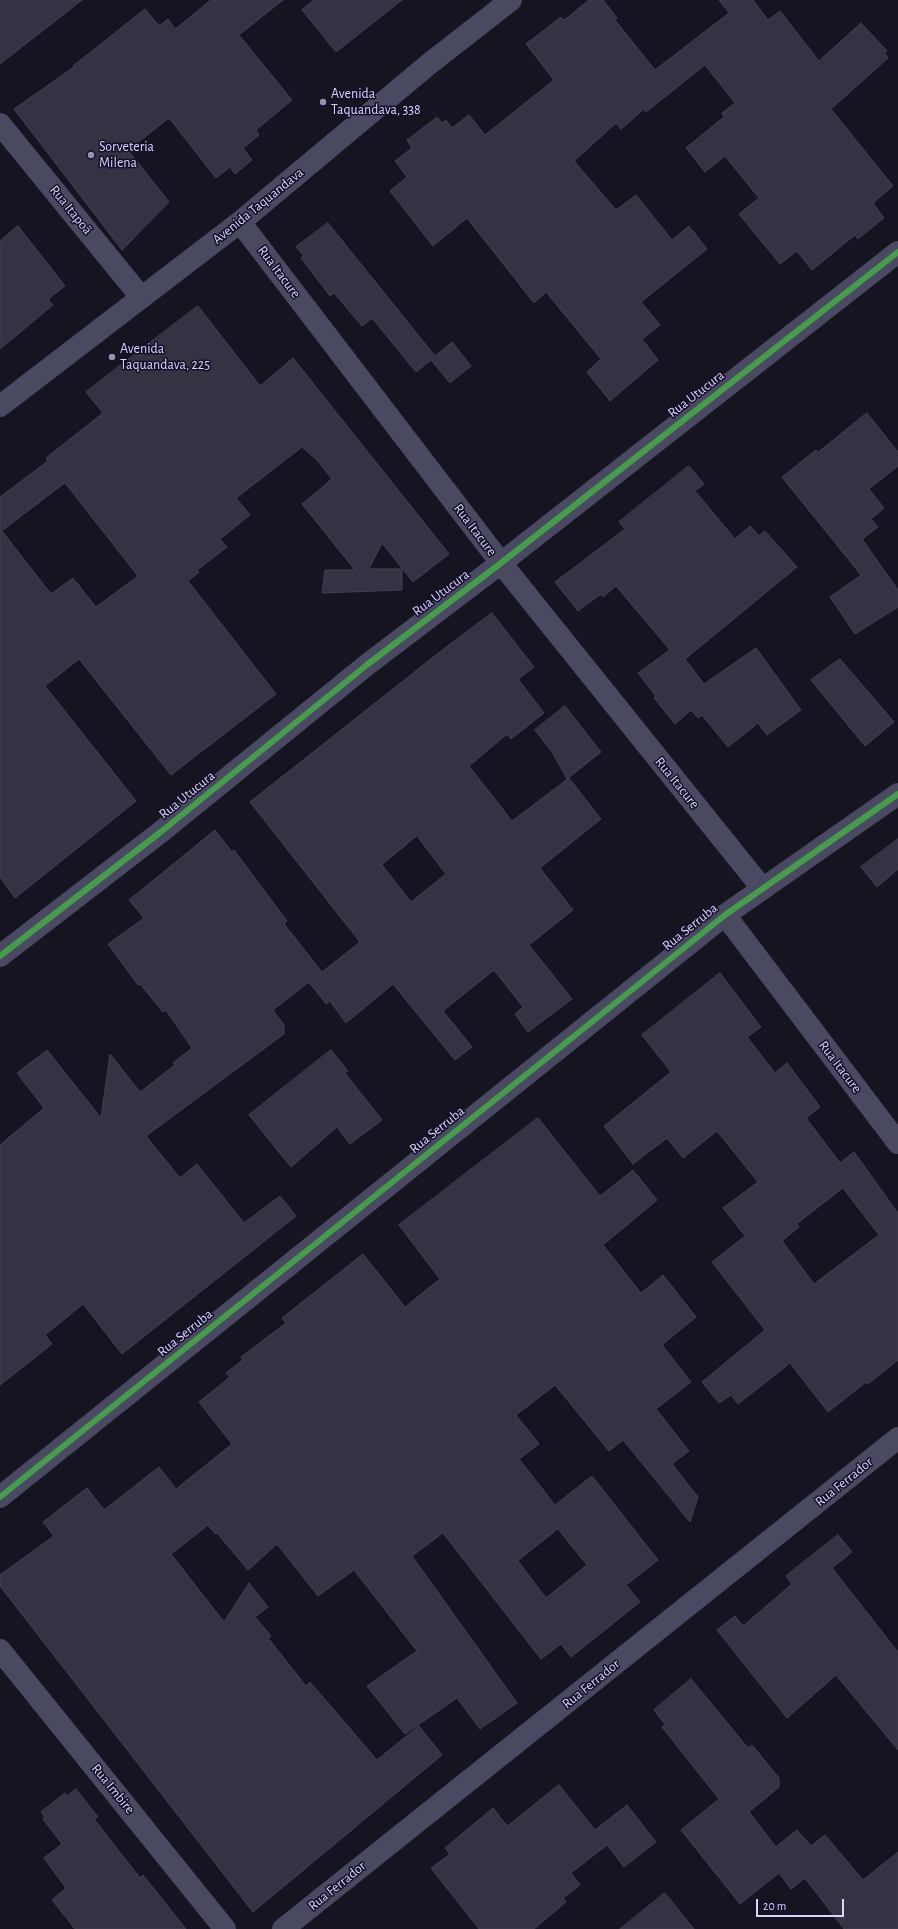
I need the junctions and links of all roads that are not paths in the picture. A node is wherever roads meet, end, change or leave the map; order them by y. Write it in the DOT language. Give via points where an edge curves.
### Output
graph roads {
  1 [pos="511,0"];
  2 [pos="0,124"];
  3 [pos="240,222"];
  4 [pos="898,252"];
  5 [pos="141,297"];
  6 [pos="0,406"];
  7 [pos="500,563"];
  8 [pos="898,794"];
  9 [pos="762,888"];
  10 [pos="725,914"];
  11 [pos="0,956"];
  12 [pos="898,1143"];
  13 [pos="898,1438"];
  14 [pos="0,1497"];
  15 [pos="0,1650"];
  16 [pos="226,1929"];
  17 [pos="283,1929"];
  1 -- 3 [label="street, Avenida Taquandava" via="428,64"];
  2 -- 5 [label="street, Rua Itapoã"];
  3 -- 5 [label="street, Avenida Taquandava"];
  3 -- 7 [label="street, Rua Itacure"];
  4 -- 7 [label="street, Rua Utucura"];
  5 -- 6 [label="street, Avenida Taquandava"];
  7 -- 9 [label="street, Rua Itacure"];
  7 -- 11 [label="street, Rua Utucura" via="368,664 162,831"];
  8 -- 9 [label="street, Rua Serruba"];
  9 -- 10 [label="street, Rua Serruba"];
  10 -- 12 [label="street, Rua Itacure"];
  10 -- 14 [label="street, Rua Serruba"];
  13 -- 17 [label="street, Rua Ferrador"];
  15 -- 16 [label="street, Rua Imbire"];
}
